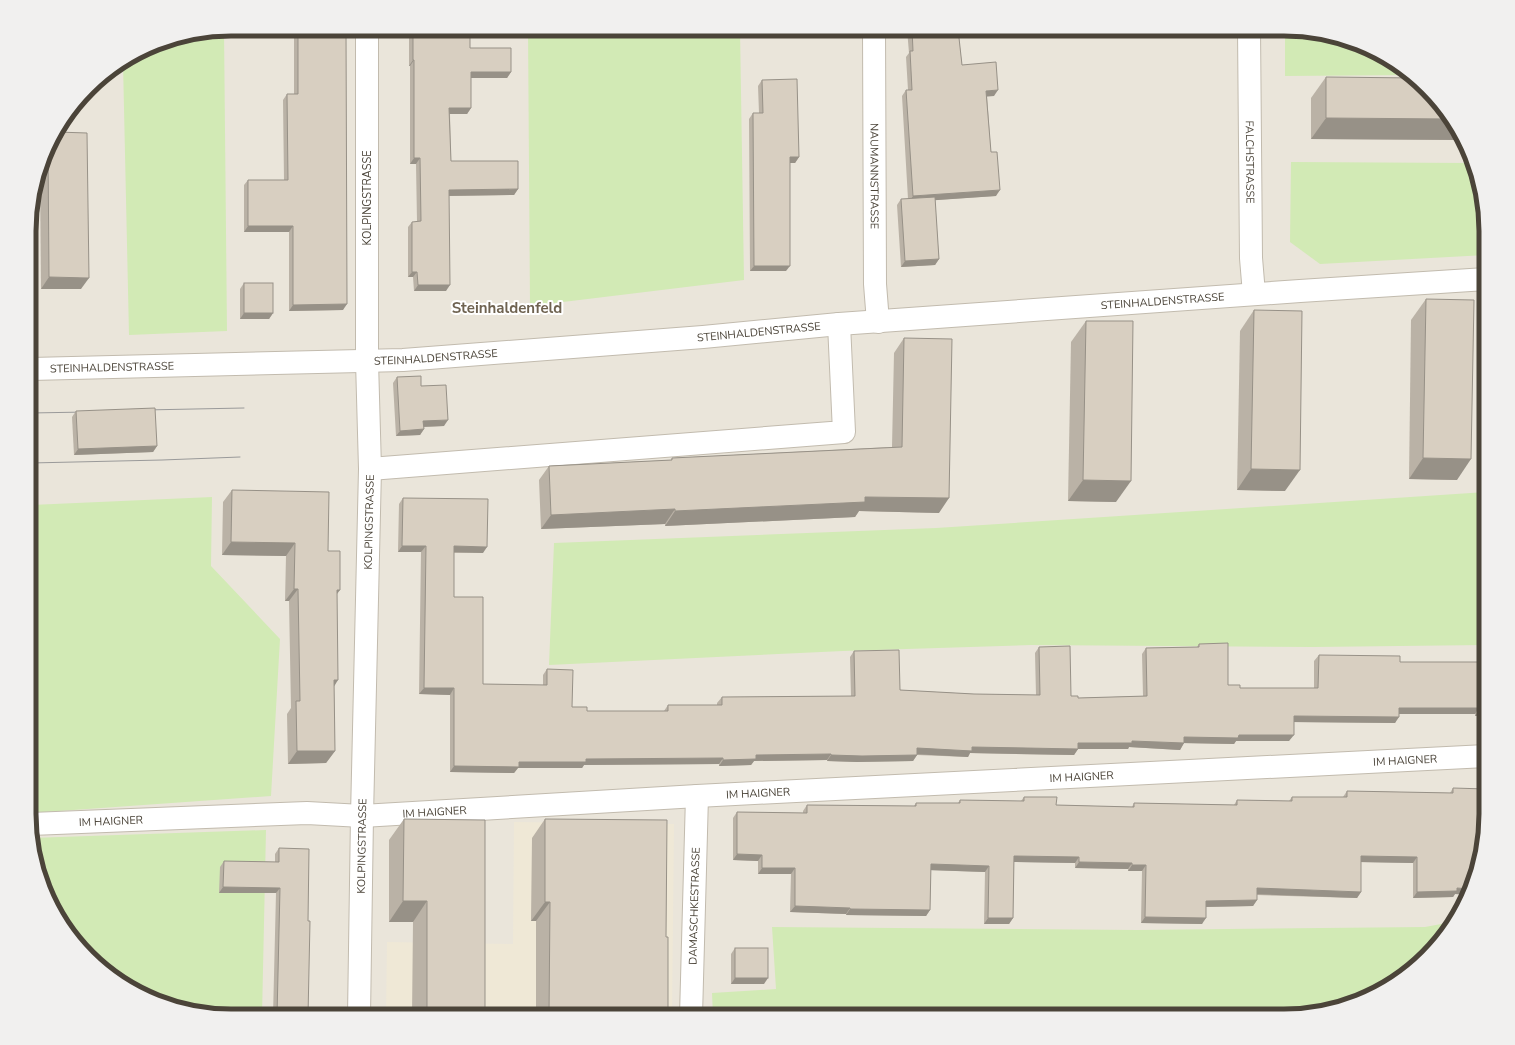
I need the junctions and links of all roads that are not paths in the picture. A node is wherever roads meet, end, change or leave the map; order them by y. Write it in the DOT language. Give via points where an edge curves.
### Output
graph roads {
  1 [pos="367,36"];
  2 [pos="874,36"];
  3 [pos="1249,36"];
  4 [pos="1479,279"];
  5 [pos="1254,294"];
  6 [pos="878,322"];
  7 [pos="839,324"];
  8 [pos="367,361"];
  9 [pos="36,369"];
  10 [pos="370,470"];
  11 [pos="1479,756"];
  12 [pos="697,796"];
  13 [pos="362,816"];
  14 [pos="36,824"];
  15 [pos="360,1009"];
  16 [pos="691,1009"];
  1 -- 8 [label="street, KOLPINGSTRASSE"];
  2 -- 6 [label="street, NAUMANNSTRASSE" via="875,284"];
  3 -- 5 [label="street, FALCHSTRASSE" via="1251,258"];
  4 -- 5 [label="street, STEINHALDENSTRASSE"];
  5 -- 6 [label="street, STEINHALDENSTRASSE"];
  6 -- 7 [label="street, STEINHALDENSTRASSE"];
  7 -- 8 [label="street, STEINHALDENSTRASSE" via="567,348"];
  7 -- 10 [label="street" via="844,432"];
  8 -- 9 [label="street, STEINHALDENSTRASSE"];
  8 -- 10 [label="street, KOLPINGSTRASSE"];
  10 -- 13 [label="street, KOLPINGSTRASSE"];
  11 -- 12 [label="street, IM HAIGNER"];
  12 -- 13 [label="street, IM HAIGNER"];
  12 -- 16 [label="street, DAMASCHKESTRASSE"];
  13 -- 14 [label="street, IM HAIGNER" via="307,813"];
  13 -- 15 [label="street, KOLPINGSTRASSE"];
}
